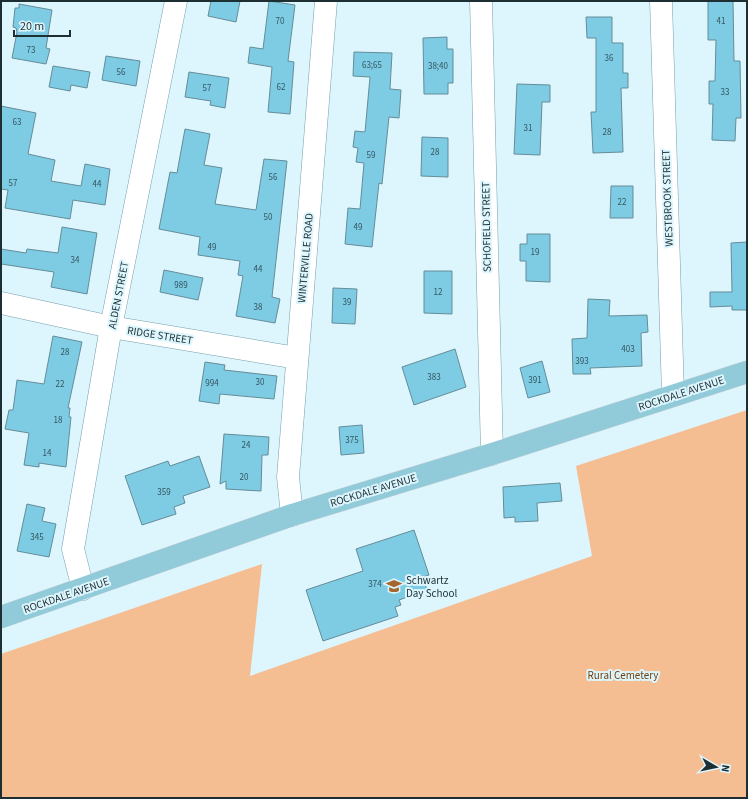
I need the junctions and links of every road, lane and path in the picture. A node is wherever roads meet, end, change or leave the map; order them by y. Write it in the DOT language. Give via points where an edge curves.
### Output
graph roads {
  1 [pos="176,1"];
  2 [pos="326,1"];
  3 [pos="481,1"];
  4 [pos="661,1"];
  5 [pos="1,303"];
  6 [pos="111,328"];
  7 [pos="296,358"];
  8 [pos="747,372"];
  9 [pos="673,395"];
  10 [pos="492,454"];
  11 [pos="292,515"];
  12 [pos="83,589"];
  13 [pos="1,617"];
  1 -- 6 [label="street, ALDEN STREET"];
  2 -- 7 [label="street, WINTERVILLE ROAD"];
  3 -- 10 [label="street, SCHOFIELD STREET"];
  4 -- 9 [label="street, WESTBROOK STREET"];
  5 -- 6 [label="street, RIDGE STREET"];
  6 -- 7 [label="street, RIDGE STREET"];
  6 -- 12 [label="street, ALDEN STREET" via="73,549"];
  7 -- 11 [label="street, WINTERVILLE ROAD" via="288,477"];
  8 -- 9 [label="main road, ROCKDALE AVENUE"];
  9 -- 10 [label="main road, ROCKDALE AVENUE"];
  10 -- 11 [label="main road, ROCKDALE AVENUE"];
  11 -- 12 [label="main road, ROCKDALE AVENUE"];
  12 -- 13 [label="main road, ROCKDALE AVENUE"];
}
